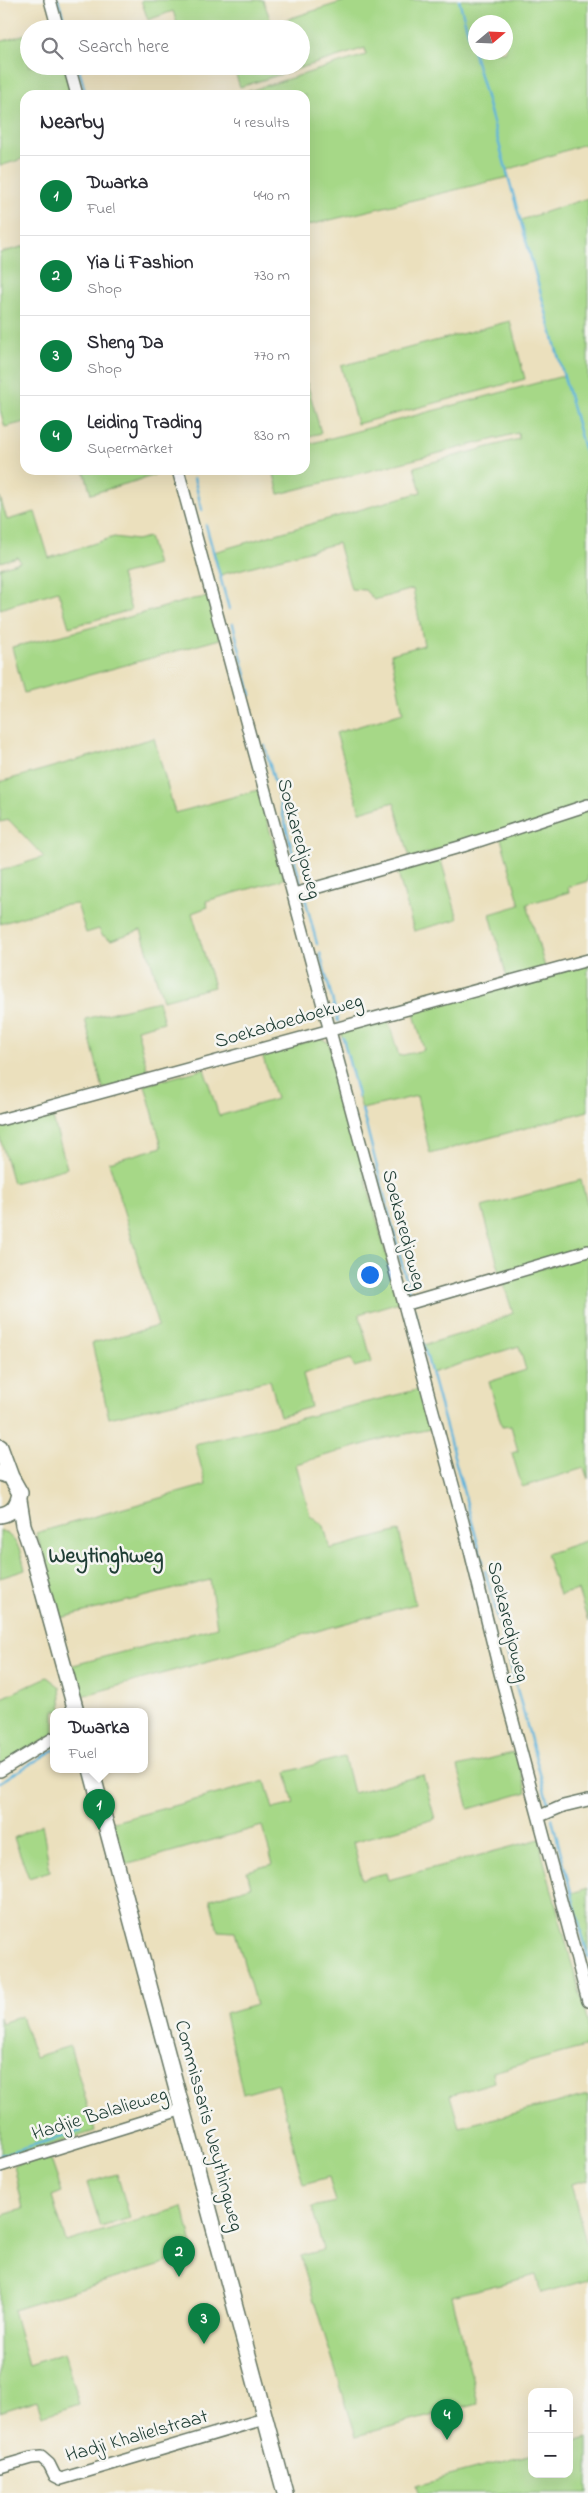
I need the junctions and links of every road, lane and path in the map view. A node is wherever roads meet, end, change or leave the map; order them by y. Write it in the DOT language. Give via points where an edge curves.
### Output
graph roads {
  1 [pos="50,0"];
  2 [pos="56,20"];
  3 [pos="71,75"];
  4 [pos="76,90"];
  5 [pos="179,475"];
  6 [pos="588,804"];
  7 [pos="294,894"];
  8 [pos="588,960"];
  9 [pos="331,1031"];
  10 [pos="0,1120"];
  11 [pos="588,1251"];
  12 [pos="404,1305"];
  13 [pos="0,1447"];
  14 [pos="6,1475"];
  15 [pos="19,1500"];
  16 [pos="0,1515"];
  17 [pos="28,1538"];
  18 [pos="75,1708"];
  19 [pos="50,1740"];
  20 [pos="0,1771"];
  21 [pos="92,1773"];
  22 [pos="588,1800"];
  23 [pos="540,1816"];
  24 [pos="588,2001"];
  25 [pos="183,2108"];
  26 [pos="0,2166"];
  27 [pos="264,2419"];
  28 [pos="0,2467"];
  29 [pos="285,2493"];
  1 -- 2 [label="street"];
  3 -- 4 [label="street"];
  5 -- 7 [label="street, Soekaredjoweg"];
  6 -- 7 [label="street" via="463,846"];
  7 -- 9 [label="street, Soekaredjoweg"];
  8 -- 9 [label="street, Soekadoedoekweg"];
  9 -- 10 [label="street, Soekadoedoekweg"];
  9 -- 12 [label="street, Soekaredjoweg"];
  11 -- 12 [label="street"];
  12 -- 23 [label="street, Soekaredjoweg"];
  13 -- 14 [label="main road"];
  14 -- 15 [label="main road" via="18,1487"];
  15 -- 16 [label="main road" via="12,1511"];
  15 -- 17 [label="main road"];
  16 -- 17 [label="main road" via="16,1524"];
  17 -- 18 [label="main road"];
  19 -- 20 [label="street"];
  21 -- 25 [label="main road, Commissaris Weythingweg"];
  22 -- 23 [label="street"];
  23 -- 24 [label="street, Soekaredjoweg"];
  25 -- 26 [label="street, Hadjie Balalieweg"];
  25 -- 27 [label="main road, Commissaris Weythingweg"];
  27 -- 28 [label="street, Hadji Khalielstraat" via="61,2478 55,2476 41,2457"];
  27 -- 29 [label="main road, Commissaris Weythingweg"];
}
